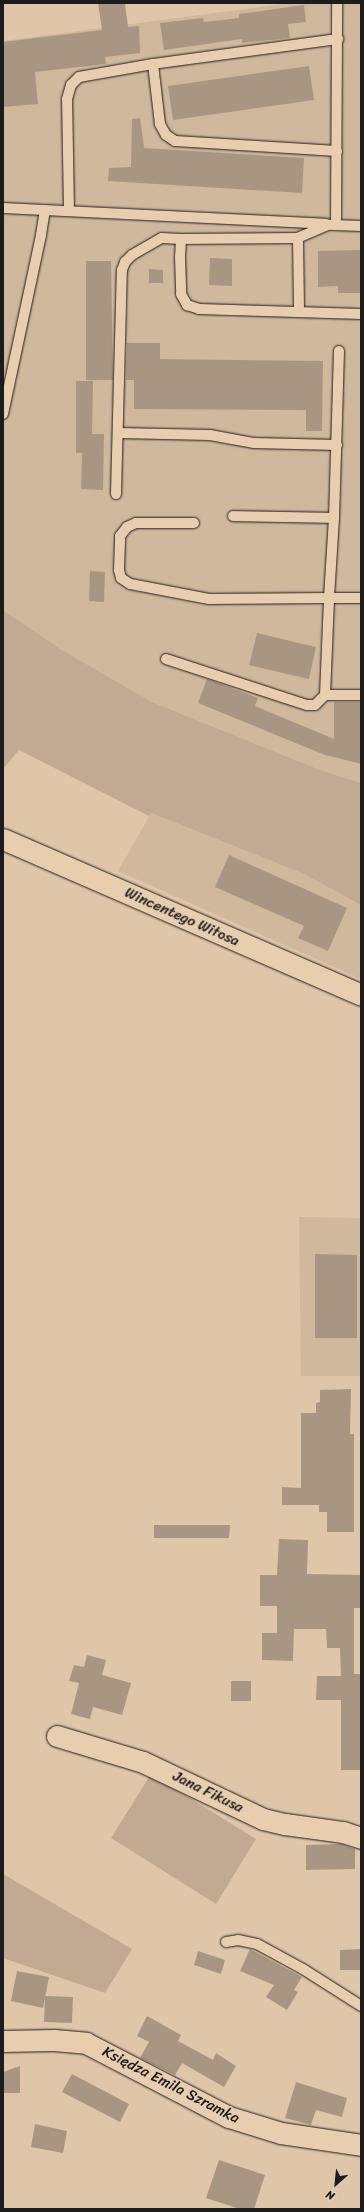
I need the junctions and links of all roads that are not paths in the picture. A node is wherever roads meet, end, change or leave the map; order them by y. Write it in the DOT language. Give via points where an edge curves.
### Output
graph roads {
  1 [pos="337,3"];
  2 [pos="338,39"];
  3 [pos="153,64"];
  4 [pos="337,152"];
  5 [pos="3,208"];
  6 [pos="45,210"];
  7 [pos="69,211"];
  8 [pos="332,225"];
  9 [pos="361,226"];
  10 [pos="298,238"];
  11 [pos="181,239"];
  12 [pos="299,312"];
  13 [pos="361,314"];
  14 [pos="339,351"];
  15 [pos="3,414"];
  16 [pos="119,433"];
  17 [pos="337,445"];
  18 [pos="116,494"];
  19 [pos="233,516"];
  20 [pos="334,518"];
  21 [pos="194,523"];
  22 [pos="329,598"];
  23 [pos="361,598"];
  24 [pos="166,659"];
  25 [pos="325,695"];
  26 [pos="361,695"];
  27 [pos="3,839"];
  28 [pos="361,996"];
  29 [pos="57,1736"];
  30 [pos="361,1838"];
  31 [pos="226,1942"];
  32 [pos="361,2006"];
  33 [pos="3,2041"];
  34 [pos="361,2145"];
  1 -- 2 [label="lane"];
  2 -- 3 [label="lane"];
  2 -- 4 [label="lane"];
  3 -- 4 [label="lane" via="160,124 166,135 175,141"];
  3 -- 7 [label="lane" via="79,77 71,85 67,99"];
  4 -- 8 [label="lane"];
  5 -- 6 [label="lane"];
  6 -- 7 [label="lane"];
  6 -- 15 [label="lane"];
  7 -- 8 [label="lane"];
  8 -- 9 [label="lane"];
  8 -- 10 [label="lane"];
  10 -- 11 [label="lane"];
  10 -- 12 [label="lane"];
  11 -- 12 [label="lane" via="181,294 187,305 199,309"];
  11 -- 16 [label="lane" via="162,238 132,255 122,270"];
  12 -- 13 [label="lane"];
  14 -- 17 [label="lane"];
  16 -- 17 [label="lane" via="210,435 254,443"];
  16 -- 18 [label="lane"];
  17 -- 20 [label="lane"];
  19 -- 20 [label="lane"];
  20 -- 22 [label="lane"];
  21 -- 22 [label="lane" via="136,523 127,527 120,536 121,578 130,584 210,599"];
  22 -- 23 [label="lane"];
  22 -- 25 [label="lane"];
  24 -- 25 [label="lane" via="307,705 314,705"];
  25 -- 26 [label="lane"];
  27 -- 28 [label="street, Wincentego Witosa"];
  29 -- 30 [label="street, Jana Fikusa" via="143,1762 263,1818 285,1824 343,1832"];
  31 -- 32 [label="lane" via="238,1940 257,1944 303,1969"];
  33 -- 34 [label="street, Księdza Emila Szramka" via="54,2040 86,2043 229,2117 281,2133"];
}
